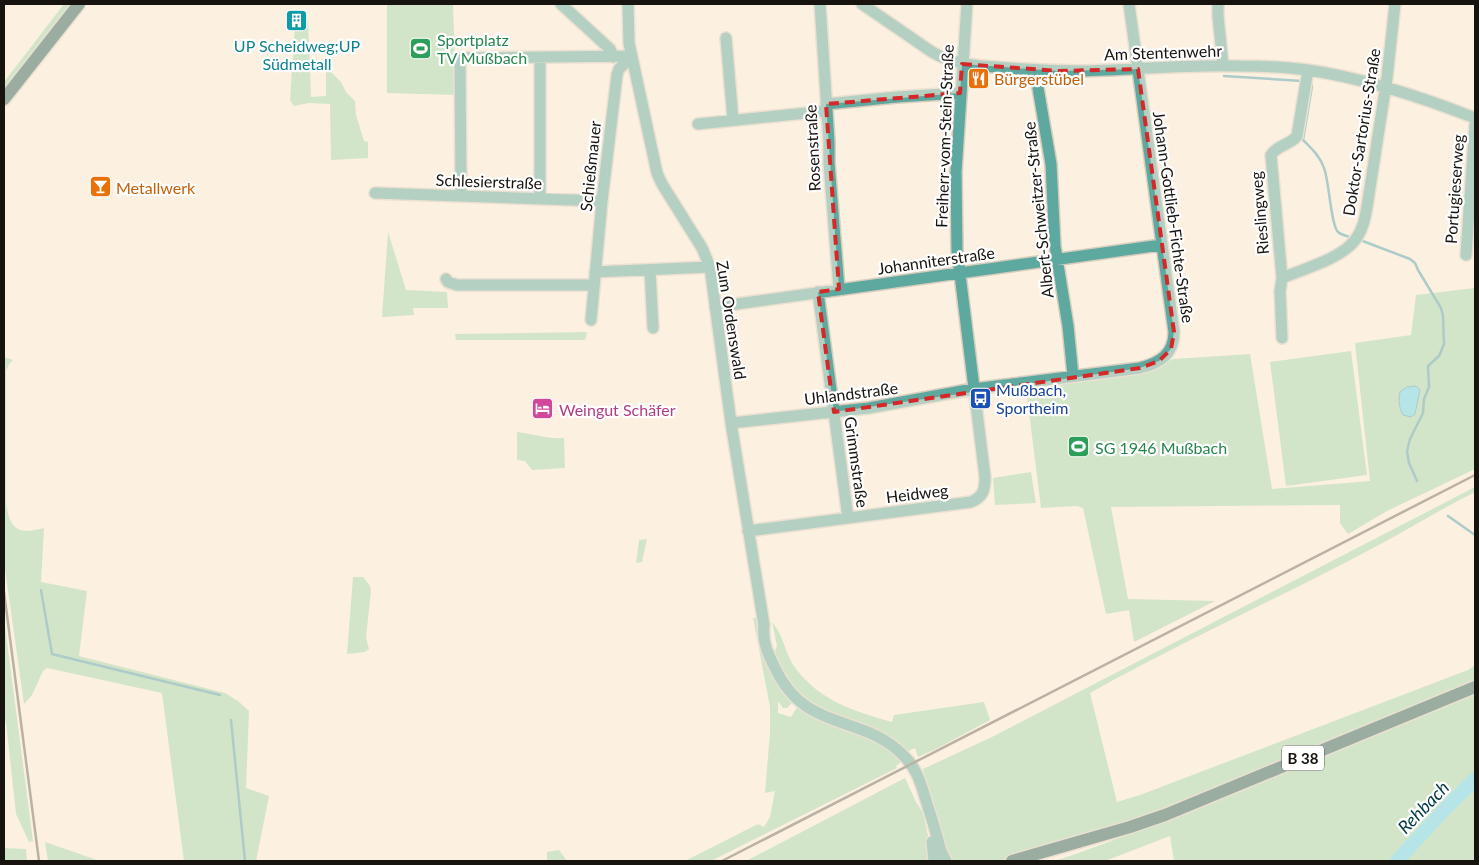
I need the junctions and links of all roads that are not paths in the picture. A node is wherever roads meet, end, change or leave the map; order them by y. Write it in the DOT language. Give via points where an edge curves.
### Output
graph roads {
  1 [pos="79,4"];
  2 [pos="561,4"];
  3 [pos="628,4"];
  4 [pos="820,4"];
  5 [pos="862,4"];
  6 [pos="967,4"];
  7 [pos="1129,4"];
  8 [pos="1218,4"];
  9 [pos="1395,4"];
  10 [pos="726,38"];
  11 [pos="632,56"];
  12 [pos="613,57"];
  13 [pos="540,58"];
  14 [pos="962,64"];
  15 [pos="1224,65"];
  16 [pos="1138,69"];
  17 [pos="1035,70"];
  18 [pos="1307,78"];
  19 [pos="1385,88"];
  20 [pos="960,93"];
  21 [pos="4,99"];
  22 [pos="826,108"];
  23 [pos="1475,118"];
  24 [pos="733,120"];
  25 [pos="698,124"];
  26 [pos="1475,125"];
  27 [pos="375,193"];
  28 [pos="461,196"];
  29 [pos="540,199"];
  30 [pos="602,200"];
  31 [pos="1161,244"];
  32 [pos="1466,255"];
  33 [pos="1056,260"];
  34 [pos="710,267"];
  35 [pos="650,270"];
  36 [pos="596,272"];
  37 [pos="959,273"];
  38 [pos="1282,278"];
  39 [pos="446,279"];
  40 [pos="594,285"];
  41 [pos="838,289"];
  42 [pos="818,292"];
  43 [pos="715,307"];
  44 [pos="591,320"];
  45 [pos="653,328"];
  46 [pos="1282,338"];
  47 [pos="1072,376"];
  48 [pos="973,389"];
  49 [pos="834,412"];
  50 [pos="731,423"];
  51 [pos="848,518"];
  52 [pos="748,531"];
  53 [pos="1475,687"];
  54 [pos="928,806"];
  55 [pos="1130,827"];
  56 [pos="934,861"];
  57 [pos="946,861"];
  58 [pos="1012,861"];
  59 [pos="1038,861"];
  1 -- 21 [label="main road"];
  2 -- 12 [label="street" via="610,49"];
  3 -- 11 [label="street, Zum Ordenswald"];
  4 -- 22 [label="street, Rosenstraße"];
  5 -- 14 [label="street, Am Stentenwehr" via="932,52"];
  6 -- 14 [label="street, Freiherr-vom-Stein-Straße"];
  7 -- 16 [label="street, Johann-Gottlieb-Fichte-Straße"];
  8 -- 15 [label="street"];
  9 -- 19 [label="street, Doktor-Sartorius-Straße"];
  10 -- 24 [label="street"];
  11 -- 12 [label="street"];
  11 -- 30 [label="street, Schießmauer" via="617,75"];
  11 -- 34 [label="street, Zum Ordenswald" via="660,180 702,248"];
  12 -- 13 [label="street"];
  13 -- 28 [label="street" via="460,58"];
  13 -- 29 [label="street"];
  14 -- 17 [label="street, Am Stentenwehr"];
  14 -- 20 [label="street, Freiherr-vom-Stein-Straße"];
  15 -- 16 [label="street, Am Stentenwehr"];
  15 -- 18 [label="street, Am Stentenwehr" via="1277,67"];
  16 -- 17 [label="street, Am Stentenwehr"];
  16 -- 31 [label="street, Johann-Gottlieb-Fichte-Straße"];
  17 -- 33 [label="street, Albert-Schweitzer-Straße" via="1051,164"];
  18 -- 19 [label="street, Am Stentenwehr" via="1343,77"];
  18 -- 38 [label="street, Rieslingweg" via="1296,136 1271,155"];
  19 -- 23 [label="street, Am Stentenwehr"];
  19 -- 38 [label="street, Doktor-Sartorius-Straße" via="1366,218 1356,238 1339,253"];
  20 -- 22 [label="street" via="897,97"];
  20 -- 37 [label="street, Freiherr-vom-Stein-Straße" via="956,194"];
  22 -- 24 [label="street"];
  22 -- 41 [label="street, Rosenstraße"];
  24 -- 25 [label="street"];
  26 -- 32 [label="street, Portugieserweg"];
  27 -- 28 [label="street, Schlesierstraße"];
  28 -- 29 [label="street, Schlesierstraße"];
  29 -- 30 [label="street, Schlesierstraße"];
  30 -- 36 [label="street, Schießmauer"];
  31 -- 33 [label="street, Johanniterstraße"];
  31 -- 47 [label="street, Johann-Gottlieb-Fichte-Straße" via="1174,332 1171,349 1164,358 1151,365"];
  33 -- 37 [label="street, Johanniterstraße"];
  33 -- 47 [label="street, Albert-Schweitzer-Straße" via="1068,326"];
  34 -- 35 [label="street"];
  34 -- 43 [label="street, Zum Ordenswald"];
  35 -- 36 [label="street"];
  35 -- 45 [label="street"];
  36 -- 40 [label="street, Schießmauer"];
  37 -- 41 [label="street, Johanniterstraße"];
  37 -- 48 [label="street, Freiherr-vom-Stein-Straße"];
  38 -- 46 [label="street, Rieslingweg"];
  39 -- 40 [label="street" via="457,285"];
  40 -- 44 [label="street, Schießmauer"];
  41 -- 42 [label="street, Johanniterstraße"];
  42 -- 43 [label="street, Johanniterstraße"];
  42 -- 49 [label="street, Grimmstraße"];
  43 -- 50 [label="street, Zum Ordenswald"];
  47 -- 48 [label="street, Johann-Gottlieb-Fichte-Straße"];
  48 -- 49 [label="street, Uhlandstraße" via="894,405"];
  48 -- 51 [label="street, Heidweg" via="985,477 982,496 971,502"];
  49 -- 50 [label="street, Uhlandstraße"];
  49 -- 51 [label="street, Grimmstraße"];
  50 -- 52 [label="street, Zum Ordenswald"];
  51 -- 52 [label="street, Heidweg"];
  52 -- 54 [label="street, Zum Ordenswald" via="764,625 772,645 774,667 781,681 806,707 883,739 896,748 918,775"];
  53 -- 55 [label="main road, B 38"];
  54 -- 56 [label="street, Zum Ordenswald"];
  54 -- 57 [label="street, Zum Ordenswald"];
  55 -- 58 [label="main road, B 38"];
  55 -- 59 [label="main road, B 38"];
}
